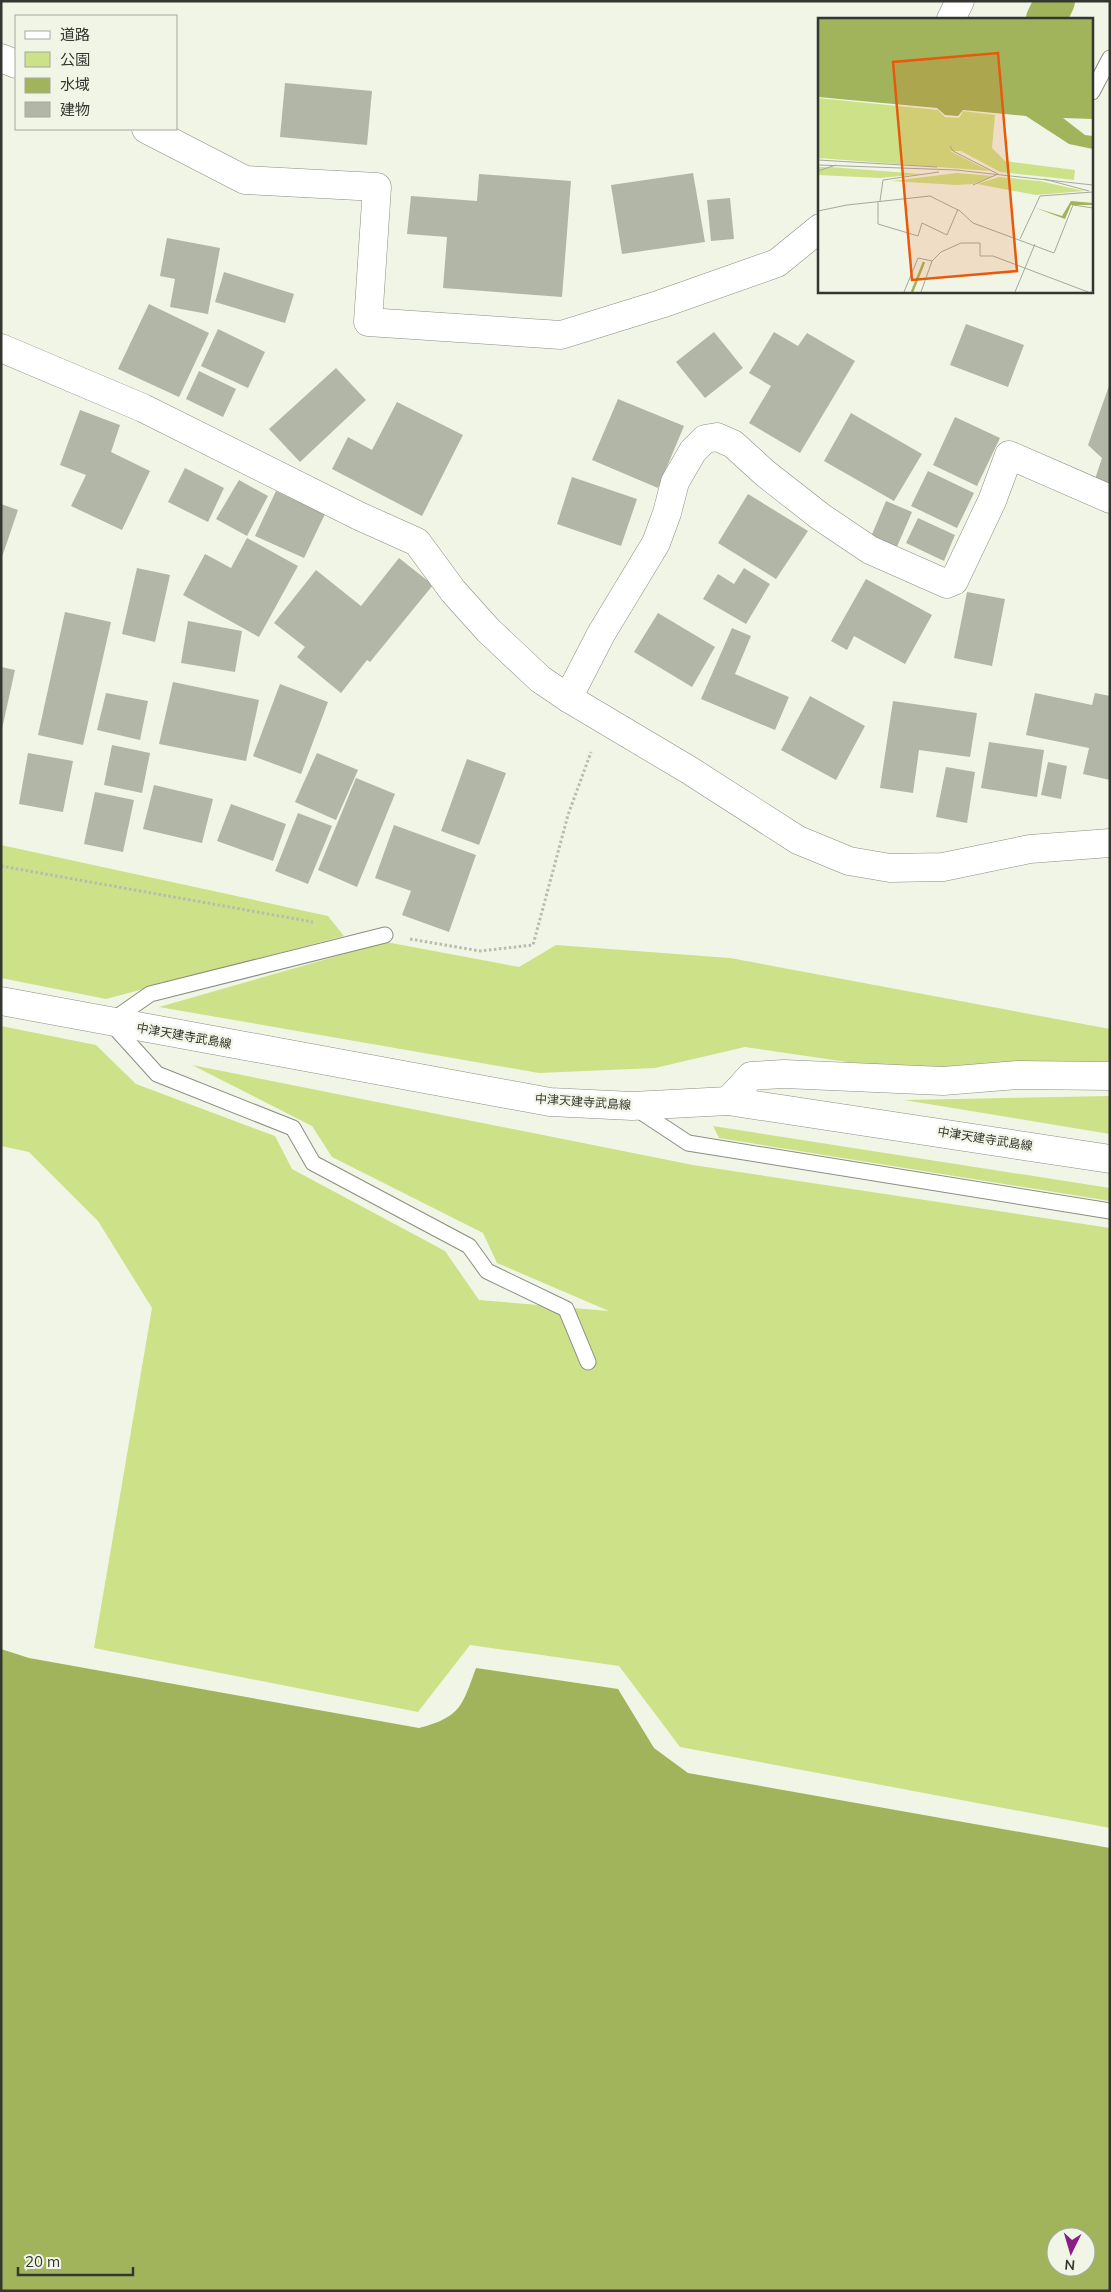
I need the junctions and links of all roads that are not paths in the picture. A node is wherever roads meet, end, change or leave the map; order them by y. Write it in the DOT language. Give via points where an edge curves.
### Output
graph roads {
  1 [pos="960,1"];
  2 [pos="952,18"];
  3 [pos="1,58"];
  4 [pos="1110,58"];
  5 [pos="15,64"];
  6 [pos="1094,88"];
  7 [pos="148,130"];
  8 [pos="818,230"];
  9 [pos="1,348"];
  10 [pos="1110,498"];
  11 [pos="568,698"];
  12 [pos="1110,843"];
  13 [pos="385,935"];
  14 [pos="1,1001"];
  15 [pos="110,1022"];
  16 [pos="1110,1076"];
  17 [pos="728,1101"];
  18 [pos="632,1106"];
  19 [pos="1110,1158"];
  20 [pos="1110,1211"];
  21 [pos="588,1362"];
  1 -- 2 [label="street"];
  3 -- 5 [label="street"];
  4 -- 6 [label="lane"];
  7 -- 8 [label="street" via="245,180 377,188 368,322 561,335 776,264"];
  9 -- 11 [label="street" via="143,408 417,542 453,591 488,630 540,679"];
  10 -- 11 [label="street" via="1009,455 981,525 954,581 947,584 870,550 821,517 733,444 717,437 704,440 693,451 676,482 656,543 601,634"];
  11 -- 12 [label="street" via="798,840 849,861 890,868 942,867 1030,849"];
  13 -- 15 [label="lane" via="150,994"];
  14 -- 15 [label="street, 中津天建寺武島線"];
  15 -- 18 [label="street, 中津天建寺武島線" via="550,1102"];
  15 -- 21 [label="lane" via="158,1074 293,1128 313,1163 469,1246 487,1271 566,1309"];
  16 -- 17 [label="street" via="1018,1075 943,1081 784,1074 751,1076"];
  17 -- 18 [label="street, 中津天建寺武島線"];
  17 -- 19 [label="street, 中津天建寺武島線"];
  18 -- 20 [label="lane" via="688,1143"];
}
